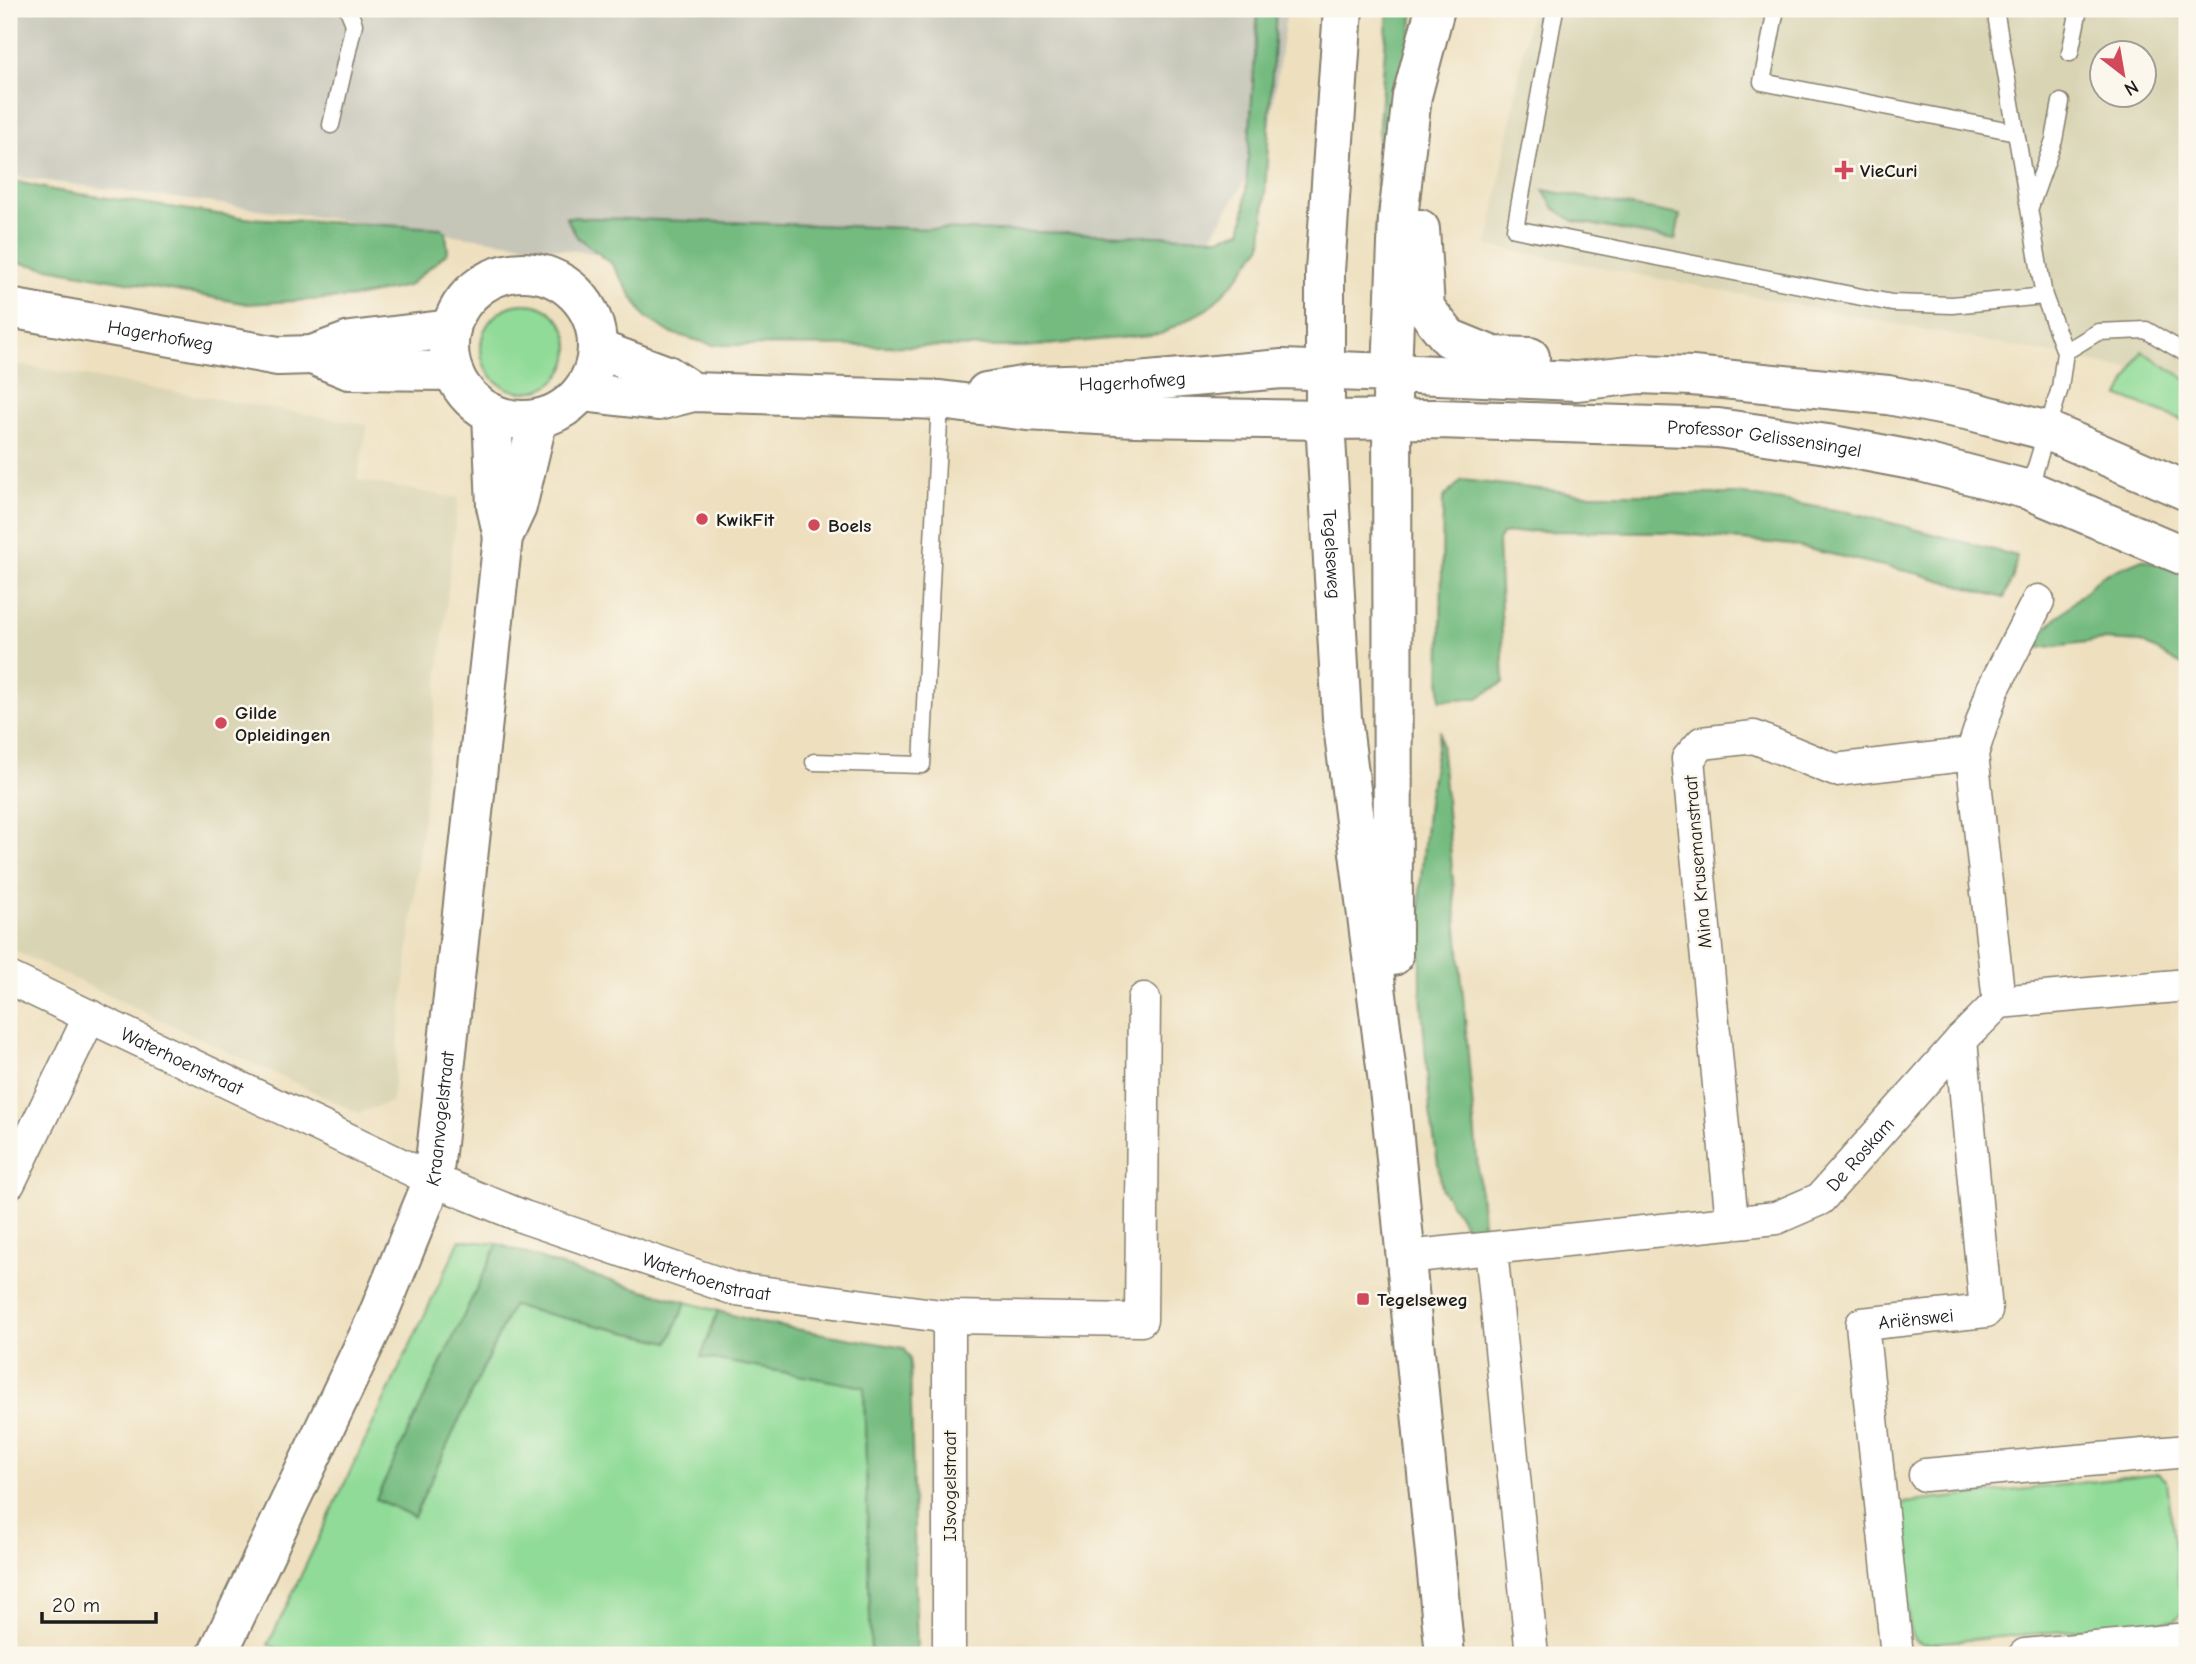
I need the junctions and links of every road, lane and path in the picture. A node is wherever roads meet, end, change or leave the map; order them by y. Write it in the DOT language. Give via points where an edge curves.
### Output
graph roads {
  1 [pos="348,9"];
  2 [pos="1343,9"];
  3 [pos="1555,9"];
  4 [pos="1776,9"];
  5 [pos="1995,9"];
  6 [pos="2079,9"];
  7 [pos="1433,22"];
  8 [pos="2070,53"];
  9 [pos="2061,102"];
  10 [pos="331,125"];
  11 [pos="2016,132"];
  12 [pos="2029,209"];
  13 [pos="2044,296"];
  14 [pos="9,308"];
  15 [pos="452,329"];
  16 [pos="597,349"];
  17 [pos="2065,352"];
  18 [pos="2187,354"];
  19 [pos="312,355"];
  20 [pos="1325,370"];
  21 [pos="453,371"];
  22 [pos="1392,373"];
  23 [pos="1639,374"];
  24 [pos="582,391"];
  25 [pos="693,392"];
  26 [pos="940,400"];
  27 [pos="492,413"];
  28 [pos="538,419"];
  29 [pos="1325,420"];
  30 [pos="1391,420"];
  31 [pos="2048,432"];
  32 [pos="2029,490"];
  33 [pos="2187,491"];
  34 [pos="503,537"];
  35 [pos="2187,557"];
  36 [pos="2038,601"];
  37 [pos="1972,754"];
  38 [pos="814,762"];
  39 [pos="9,978"];
  40 [pos="2187,985"];
  41 [pos="1144,999"];
  42 [pos="1999,1002"];
  43 [pos="90,1016"];
  44 [pos="1961,1040"];
  45 [pos="1390,1098"];
  46 [pos="433,1180"];
  47 [pos="9,1183"];
  48 [pos="1731,1222"];
  49 [pos="1491,1249"];
  50 [pos="1406,1257"];
  51 [pos="949,1317"];
  52 [pos="2187,1451"];
  53 [pos="1926,1475"];
  54 [pos="2187,1639"];
  55 [pos="217,1655"];
  56 [pos="949,1655"];
  57 [pos="1446,1655"];
  58 [pos="1532,1655"];
  59 [pos="1897,1655"];
  60 [pos="2025,1655"];
  1 -- 10 [label="lane" via="354,24"];
  2 -- 20 [label="street, Tegelseweg" via="1325,271"];
  3 -- 13 [label="lane" via="1515,229 1892,303 1952,305"];
  4 -- 11 [label="lane" via="1762,82"];
  5 -- 11 [label="lane"];
  6 -- 8 [label="lane"];
  7 -- 22 [label="street, Tegelseweg" via="1410,110 1398,218"];
  7 -- 23 [label="street" via="1432,97 1419,219 1425,308 1449,338 1493,355 1577,360"];
  9 -- 12 [label="lane" via="2054,140"];
  11 -- 12 [label="lane"];
  12 -- 13 [label="lane"];
  13 -- 17 [label="lane"];
  14 -- 19 [label="street, Hagerhofweg" via="278,356"];
  15 -- 16 [label="street" via="464,302 478,288 499,276 533,274 560,283 576,295 594,326"];
  15 -- 19 [label="street, Hagerhofweg" via="350,341"];
  15 -- 21 [label="street" via="449,351"];
  16 -- 24 [label="street" via="594,369"];
  16 -- 25 [label="street, Hagerhofweg" via="667,375"];
  17 -- 18 [label="lane" via="2098,332 2146,330"];
  17 -- 31 [label="lane"];
  19 -- 21 [label="street, Hagerhofweg" via="349,370"];
  20 -- 22 [label="street"];
  20 -- 26 [label="street, Hagerhofweg" via="1028,385"];
  20 -- 29 [label="street, Tegelseweg"];
  21 -- 27 [label="street" via="468,396"];
  22 -- 23 [label="street" via="1576,381"];
  22 -- 30 [label="street, Tegelseweg"];
  23 -- 31 [label="street" via="1888,395"];
  24 -- 25 [label="street, Hagerhofweg" via="657,401"];
  24 -- 28 [label="street" via="564,408"];
  25 -- 26 [label="street, Hagerhofweg"];
  26 -- 29 [label="street, Hagerhofweg" via="1135,417"];
  26 -- 38 [label="lane" via="922,765"];
  27 -- 28 [label="street" via="515,420"];
  27 -- 34 [label="street, Kraanvogelstraat" via="495,506"];
  28 -- 34 [label="street, Kraanvogelstraat" via="517,507"];
  29 -- 30 [label="street, Professor Gelissensingel"];
  29 -- 45 [label="street, Tegelseweg" via="1342,718"];
  30 -- 32 [label="street, Professor Gelissensingel" via="1718,428 1917,461"];
  30 -- 45 [label="street, Tegelseweg"];
  31 -- 32 [label="lane"];
  31 -- 33 [label="street"];
  32 -- 35 [label="street, Professor Gelissensingel"];
  34 -- 46 [label="street, Kraanvogelstraat"];
  36 -- 37 [label="street" via="1993,690"];
  37 -- 42 [label="street"];
  37 -- 48 [label="street, Mina Krusemanstraat" via="1835,770 1754,737 1702,743 1688,759"];
  39 -- 43 [label="street, Waterhoenstraat"];
  40 -- 42 [label="street"];
  41 -- 51 [label="street, Waterhoenstraat" via="1141,1320"];
  42 -- 44 [label="street, De Roskam"];
  43 -- 46 [label="street, Waterhoenstraat"];
  43 -- 47 [label="street"];
  44 -- 48 [label="street, De Roskam" via="1820,1199 1776,1218"];
  44 -- 59 [label="street, Ariënswei" via="1986,1311 1862,1324"];
  45 -- 50 [label="street, Tegelseweg"];
  46 -- 51 [label="street, Waterhoenstraat" via="524,1217 735,1289"];
  46 -- 55 [label="street, Kraanvogelstraat" via="376,1320"];
  48 -- 49 [label="street, De Roskam"];
  49 -- 50 [label="street, De Roskam"];
  49 -- 58 [label="street"];
  50 -- 57 [label="street, Tegelseweg"];
  51 -- 56 [label="street, IJsvogelstraat"];
  52 -- 53 [label="street"];
  54 -- 60 [label="street"];
}
